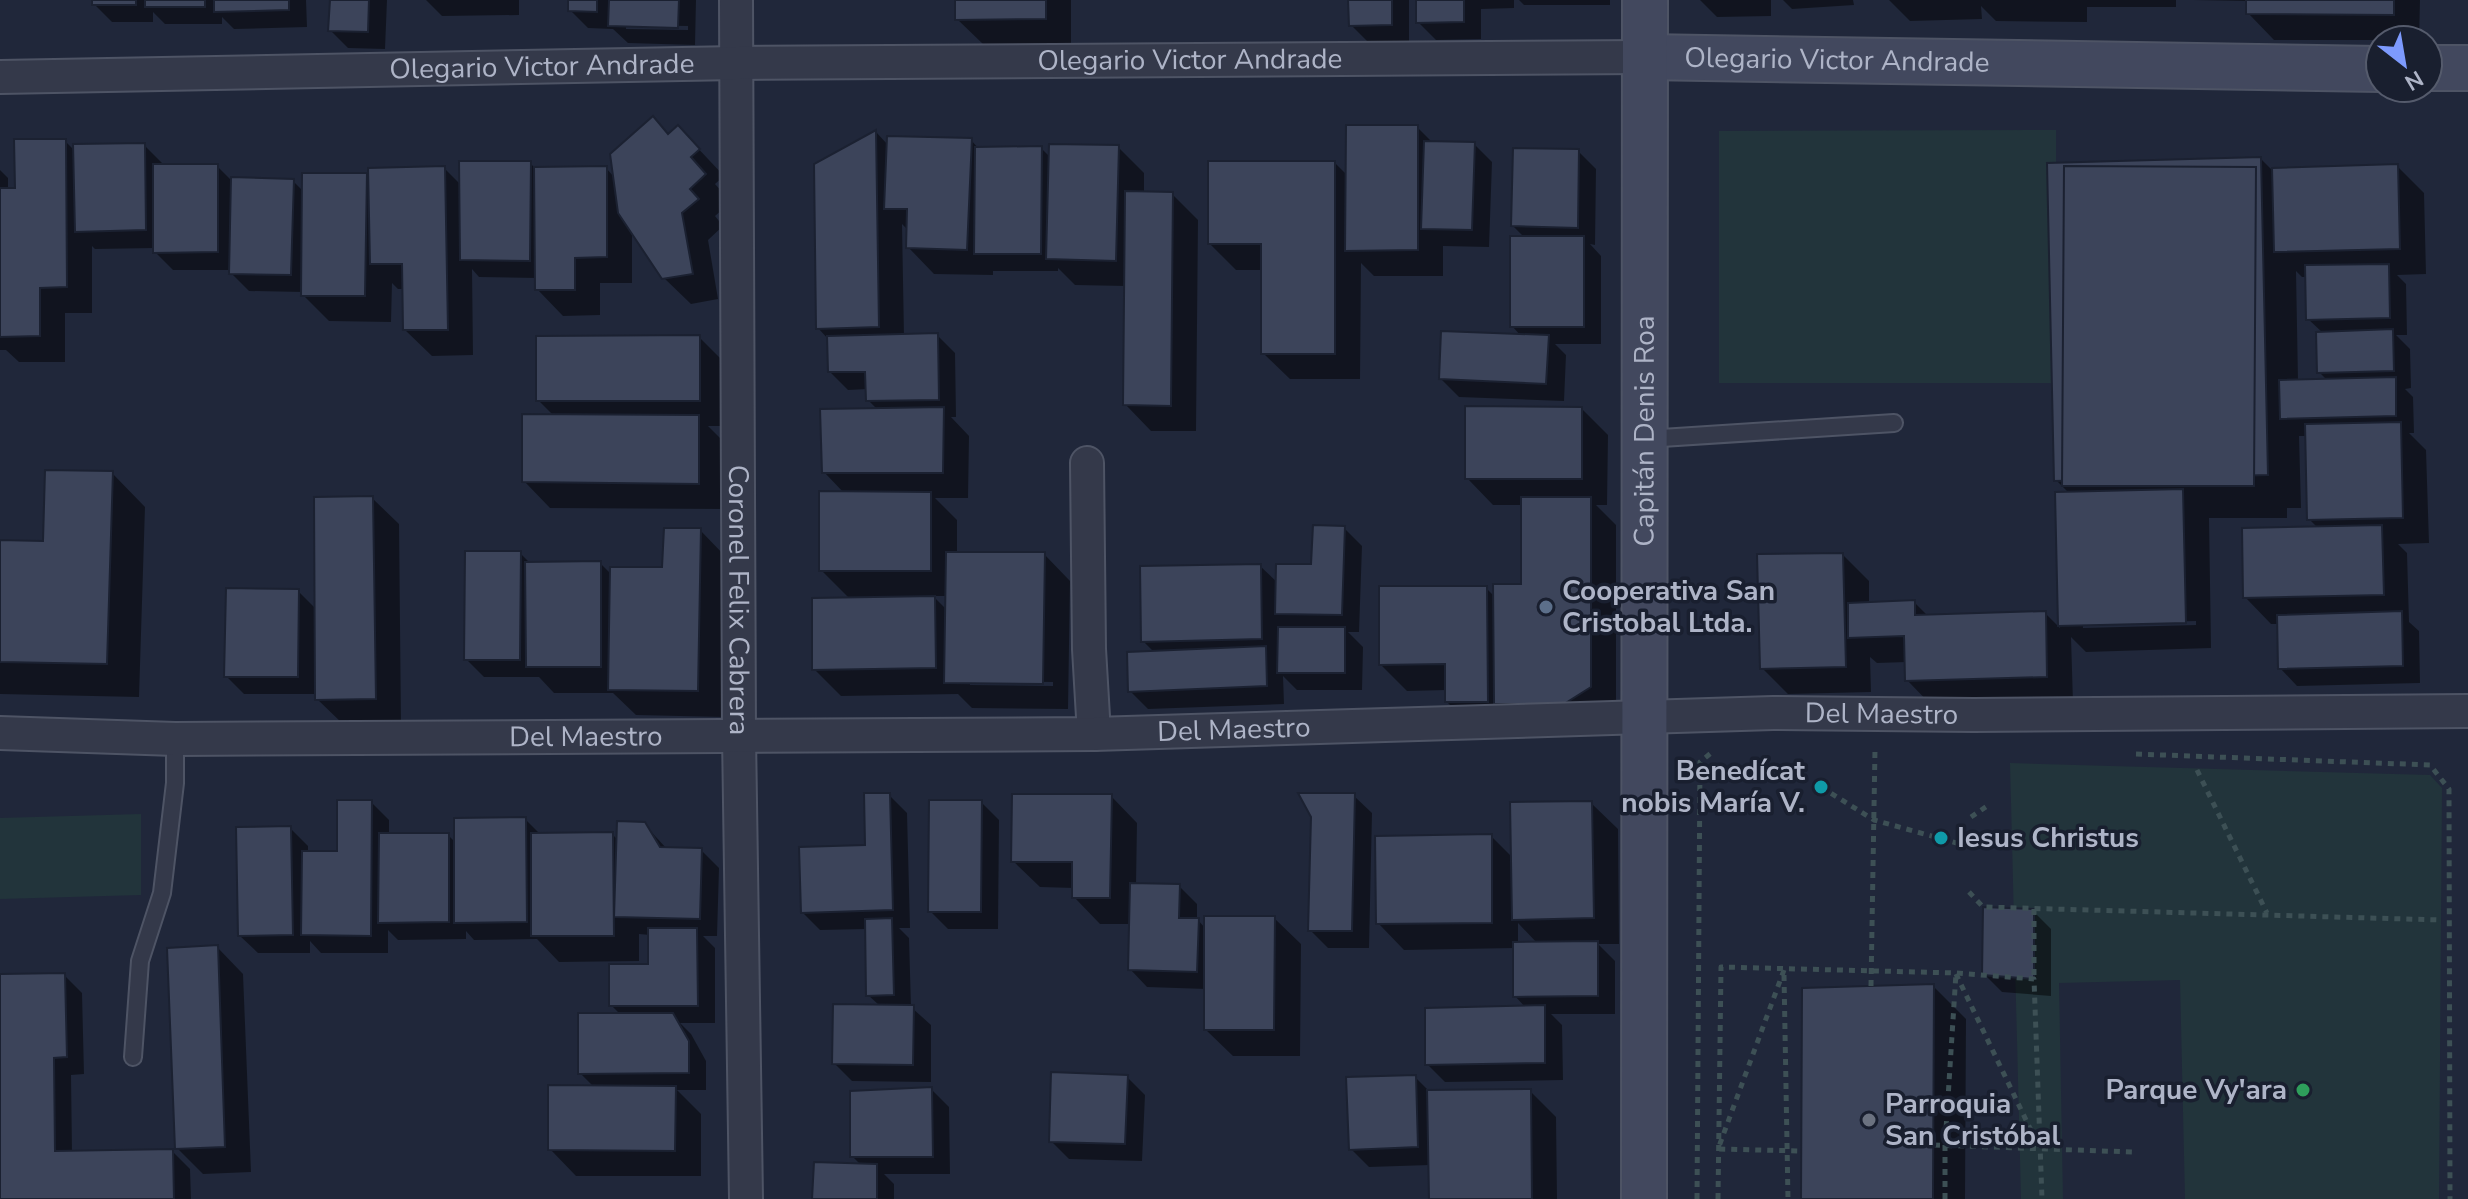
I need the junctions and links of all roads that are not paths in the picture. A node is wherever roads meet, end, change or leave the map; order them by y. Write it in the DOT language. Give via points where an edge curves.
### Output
graph roads {
  1 [pos="736,0"];
  2 [pos="1645,0"];
  3 [pos="1645,57"];
  4 [pos="736,63"];
  5 [pos="2444,68"];
  6 [pos="2468,68"];
  7 [pos="2364,69"];
  8 [pos="0,77"];
  9 [pos="1894,423"];
  10 [pos="1645,439"];
  11 [pos="1087,463"];
  12 [pos="2468,711"];
  13 [pos="1645,716"];
  14 [pos="0,733"];
  15 [pos="1094,734"];
  16 [pos="739,736"];
  17 [pos="175,739"];
  18 [pos="133,1057"];
  19 [pos="746,1199"];
  20 [pos="1644,1199"];
  1 -- 4 [label="street, Coronel Felix Cabrera"];
  2 -- 3 [label="main road, Capitán Denis Roa"];
  3 -- 4 [label="street, Olegario Victor Andrade"];
  3 -- 7 [label="main road, Olegario Victor Andrade"];
  3 -- 10 [label="main road, Capitán Denis Roa"];
  4 -- 8 [label="street, Olegario Victor Andrade"];
  4 -- 16 [label="street, Coronel Felix Cabrera"];
  5 -- 6 [label="main road"];
  9 -- 10 [label="lane"];
  10 -- 13 [label="main road, Capitán Denis Roa"];
  11 -- 15 [label="street"];
  12 -- 13 [label="street, Del Maestro"];
  13 -- 15 [label="street, Del Maestro"];
  13 -- 20 [label="main road, Capitán Denis Roa"];
  14 -- 17 [label="street, Del Maestro"];
  15 -- 16 [label="street, Del Maestro"];
  16 -- 17 [label="street, Del Maestro"];
  16 -- 19 [label="street, Coronel Felix Cabrera"];
  17 -- 18 [label="lane" via="162,893 140,961"];
}
